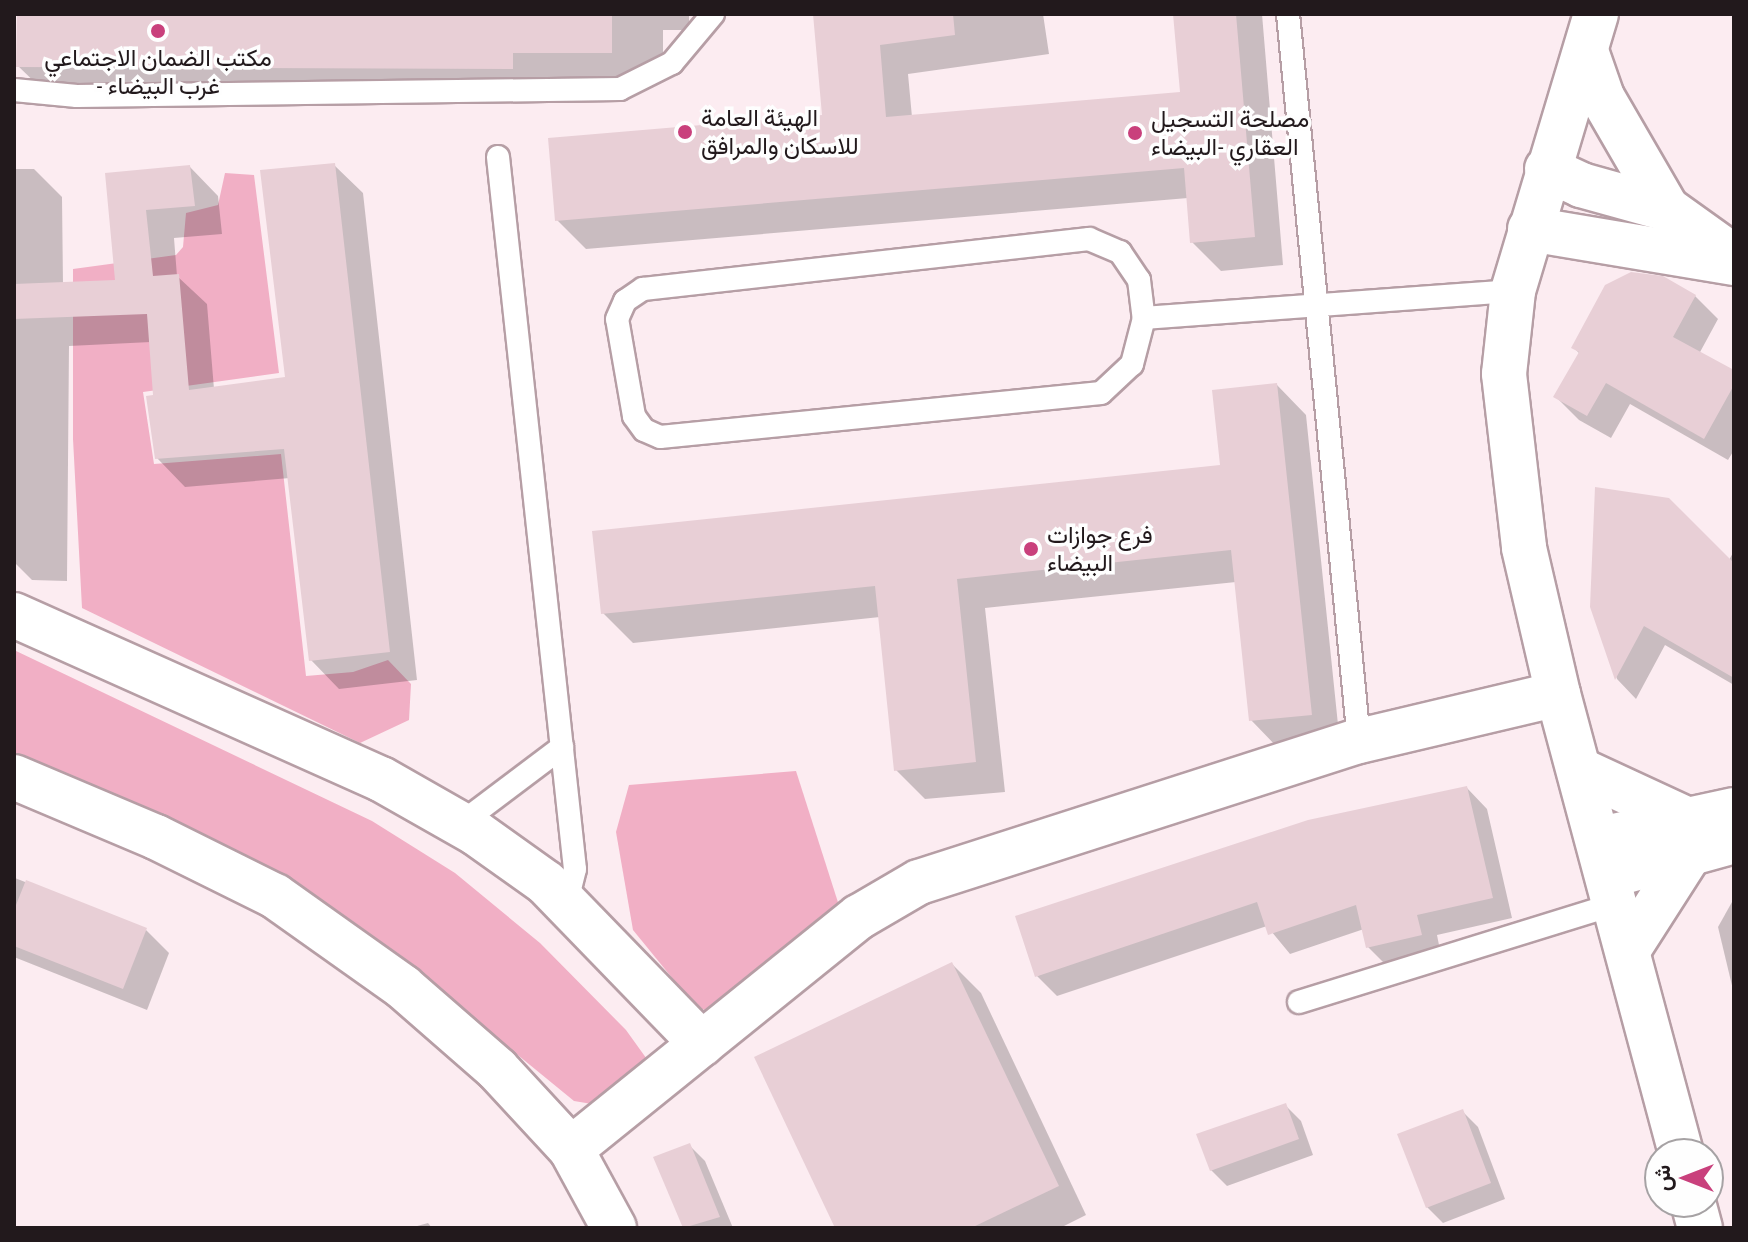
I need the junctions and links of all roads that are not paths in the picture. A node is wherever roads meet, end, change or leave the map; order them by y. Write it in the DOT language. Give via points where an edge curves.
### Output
graph roads {
  1 [pos="713,14"];
  2 [pos="1288,14"];
  3 [pos="1591,33"];
  4 [pos="14,90"];
  5 [pos="498,157"];
  6 [pos="1547,169"];
  7 [pos="1667,209"];
  8 [pos="1530,229"];
  9 [pos="1734,260"];
  10 [pos="1513,291"];
  11 [pos="1317,306"];
  12 [pos="1144,318"];
  13 [pos="14,615"];
  14 [pos="1558,694"];
  15 [pos="1359,741"];
  16 [pos="562,747"];
  17 [pos="1580,770"];
  18 [pos="14,777"];
  19 [pos="1734,810"];
  20 [pos="460,824"];
  21 [pos="1688,838"];
  22 [pos="1734,841"];
  23 [pos="1608,873"];
  24 [pos="566,904"];
  25 [pos="1628,950"];
  26 [pos="1299,1002"];
  27 [pos="702,1044"];
  28 [pos="1677,1138"];
  29 [pos="571,1149"];
  30 [pos="614,1228"];
  1 -- 4 [label="lane" via="672,63 620,89 77,96"];
  2 -- 11 [label="lane"];
  3 -- 6 [label="street"];
  3 -- 7 [label="street" via="1602,97"];
  5 -- 16 [label="lane"];
  6 -- 7 [label="street" via="1581,185"];
  6 -- 8 [label="street"];
  7 -- 9 [label="street"];
  8 -- 9 [label="street"];
  8 -- 10 [label="street"];
  10 -- 11 [label="lane"];
  10 -- 14 [label="street" via="1504,374 1524,548"];
  11 -- 12 [label="lane"];
  11 -- 15 [label="lane"];
  12 -- 12 [label="lane" via="1132,364 1101,393 660,437 644,430 634,416 617,319 625,301 643,289 1089,239 1120,252 1139,280"];
  13 -- 20 [label="street" via="381,779"];
  14 -- 15 [label="street"];
  14 -- 17 [label="street"];
  15 -- 27 [label="street" via="919,882 859,917"];
  16 -- 20 [label="lane"];
  16 -- 24 [label="lane" via="575,869"];
  17 -- 21 [label="street"];
  17 -- 23 [label="street"];
  18 -- 29 [label="street" via="156,837 275,896 403,987 497,1069"];
  19 -- 21 [label="street"];
  20 -- 24 [label="street" via="546,883"];
  21 -- 22 [label="street"];
  21 -- 23 [label="street"];
  21 -- 25 [label="street"];
  23 -- 25 [label="street"];
  23 -- 26 [label="lane"];
  24 -- 27 [label="street"];
  25 -- 28 [label="street"];
  27 -- 29 [label="street"];
  29 -- 30 [label="street"];
}
